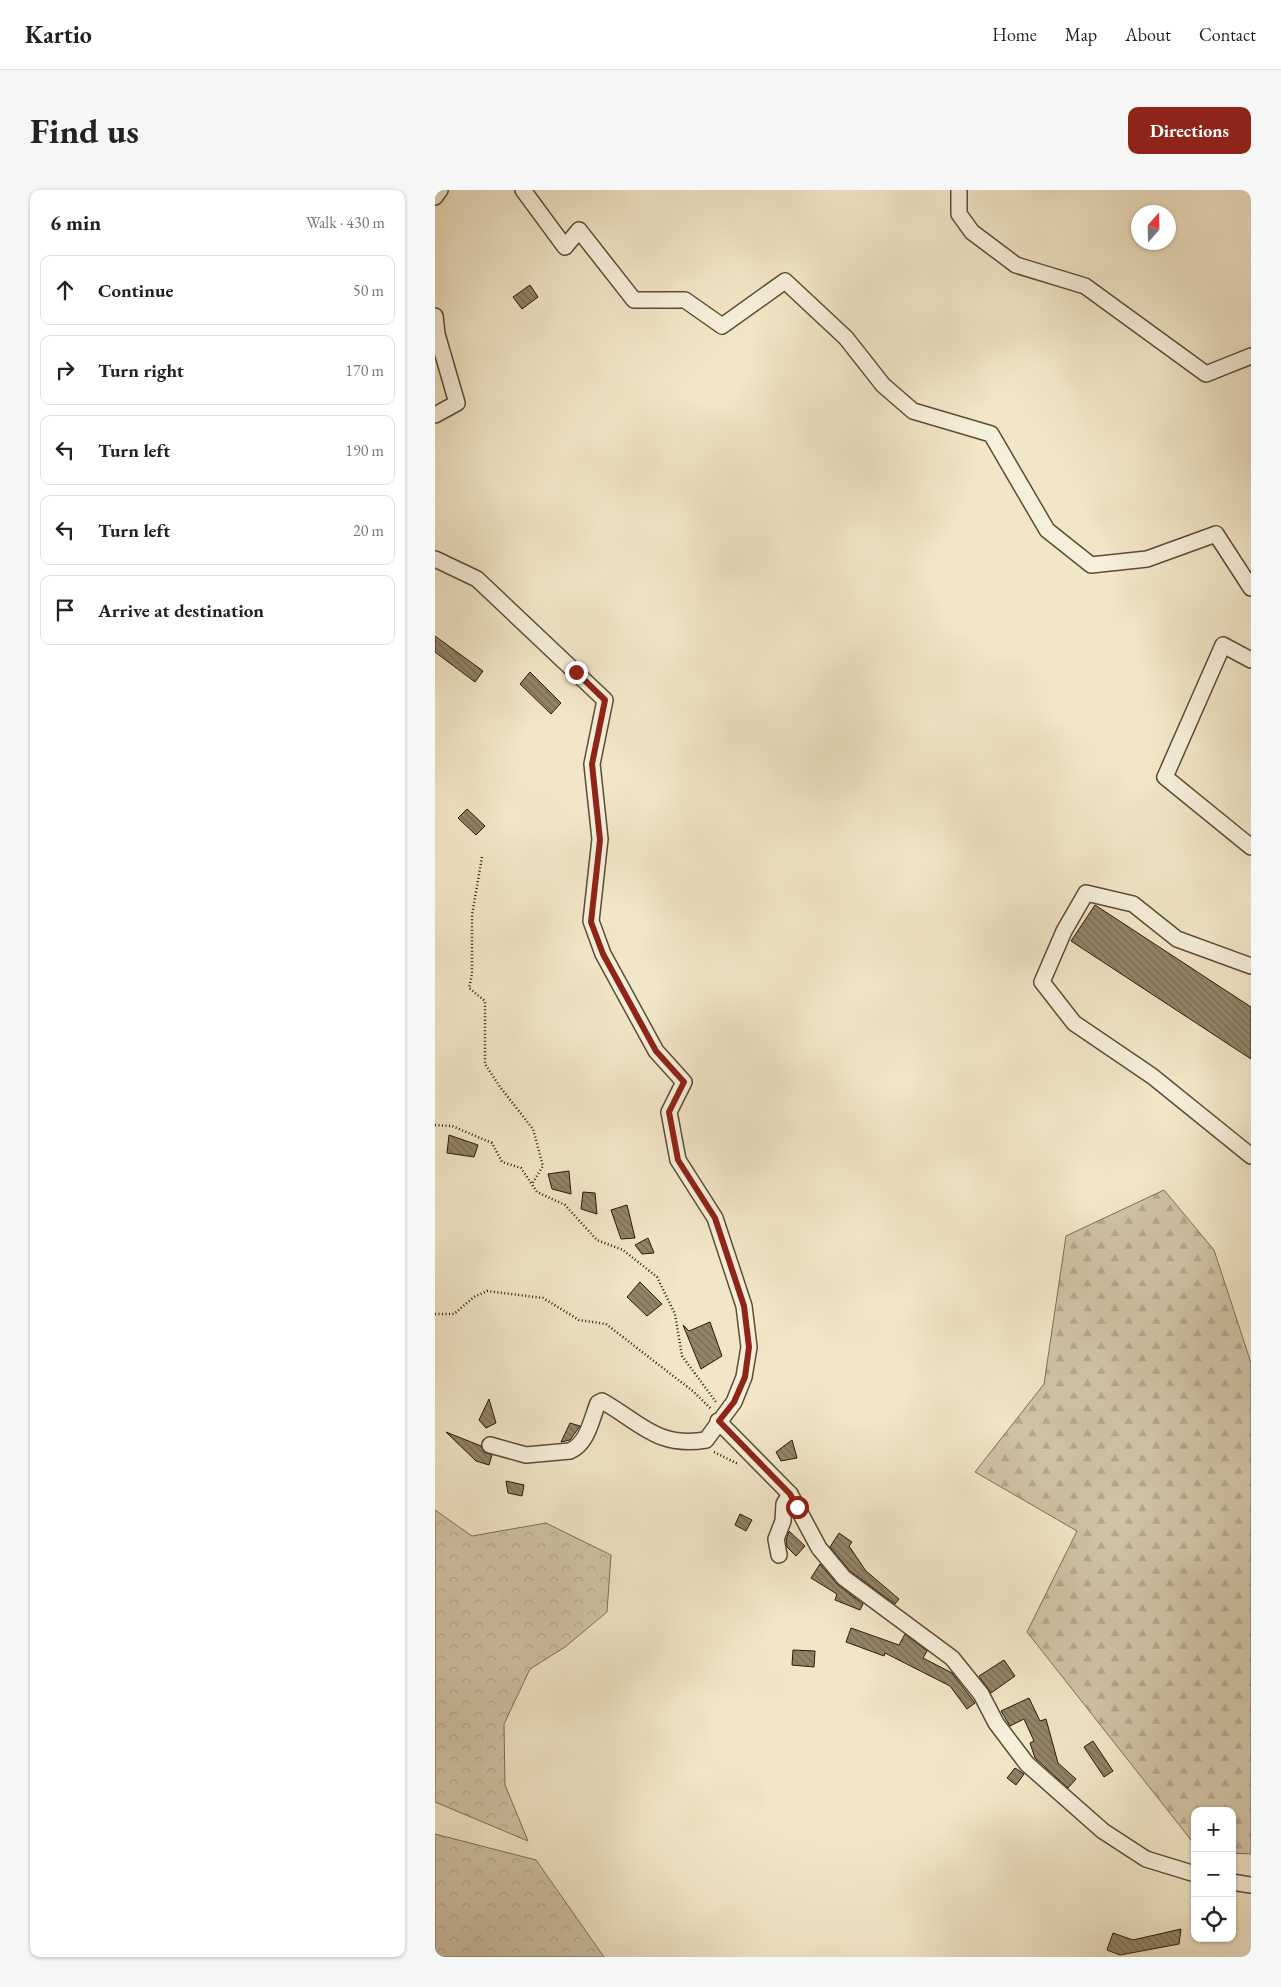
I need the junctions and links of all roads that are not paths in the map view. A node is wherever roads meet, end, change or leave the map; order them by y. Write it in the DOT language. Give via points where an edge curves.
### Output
graph roads {
  1 [pos="439,190"];
  2 [pos="523,190"];
  3 [pos="959,190"];
  4 [pos="435,197"];
  5 [pos="435,316"];
  6 [pos="1251,356"];
  7 [pos="435,415"];
  8 [pos="435,560"];
  9 [pos="1251,588"];
  10 [pos="1251,660"];
  11 [pos="1251,847"];
  12 [pos="1251,966"];
  13 [pos="1251,1156"];
  14 [pos="722,1417"];
  15 [pos="491,1445"];
  16 [pos="790,1494"];
  17 [pos="779,1555"];
  18 [pos="1191,1873"];
  19 [pos="1236,1883"];
  20 [pos="1251,1885"];
  1 -- 4 [label="street"];
  2 -- 9 [label="street" via="565,247 579,230 634,300 685,300 722,326 785,281 846,338 883,385 913,411 991,434 1047,530 1091,565 1147,559 1216,534"];
  3 -- 6 [label="street" via="959,214 972,232 1016,265 1085,286 1205,374"];
  5 -- 7 [label="street" via="457,403"];
  8 -- 14 [label="street" via="477,579 605,700 592,764 600,840 591,922 603,954 656,1051 684,1082 669,1112 678,1160 715,1218 745,1314 749,1347 745,1377 734,1402"];
  10 -- 11 [label="street" via="1223,645 1165,777"];
  12 -- 13 [label="street" via="1177,939 1133,904 1086,893 1064,931 1042,982 1074,1022 1152,1076"];
  14 -- 15 [label="street" via="707,1440 687,1443 648,1431 602,1401 598,1403 585,1437 570,1451 526,1455"];
  14 -- 16 [label="street"];
  16 -- 17 [label="street" via="784,1504 783,1520 776,1539"];
  16 -- 18 [label="street" via="819,1548 844,1578 952,1658 981,1694 996,1723 1027,1764 1108,1835 1146,1859"];
  19 -- 20 [label="street"];
}
